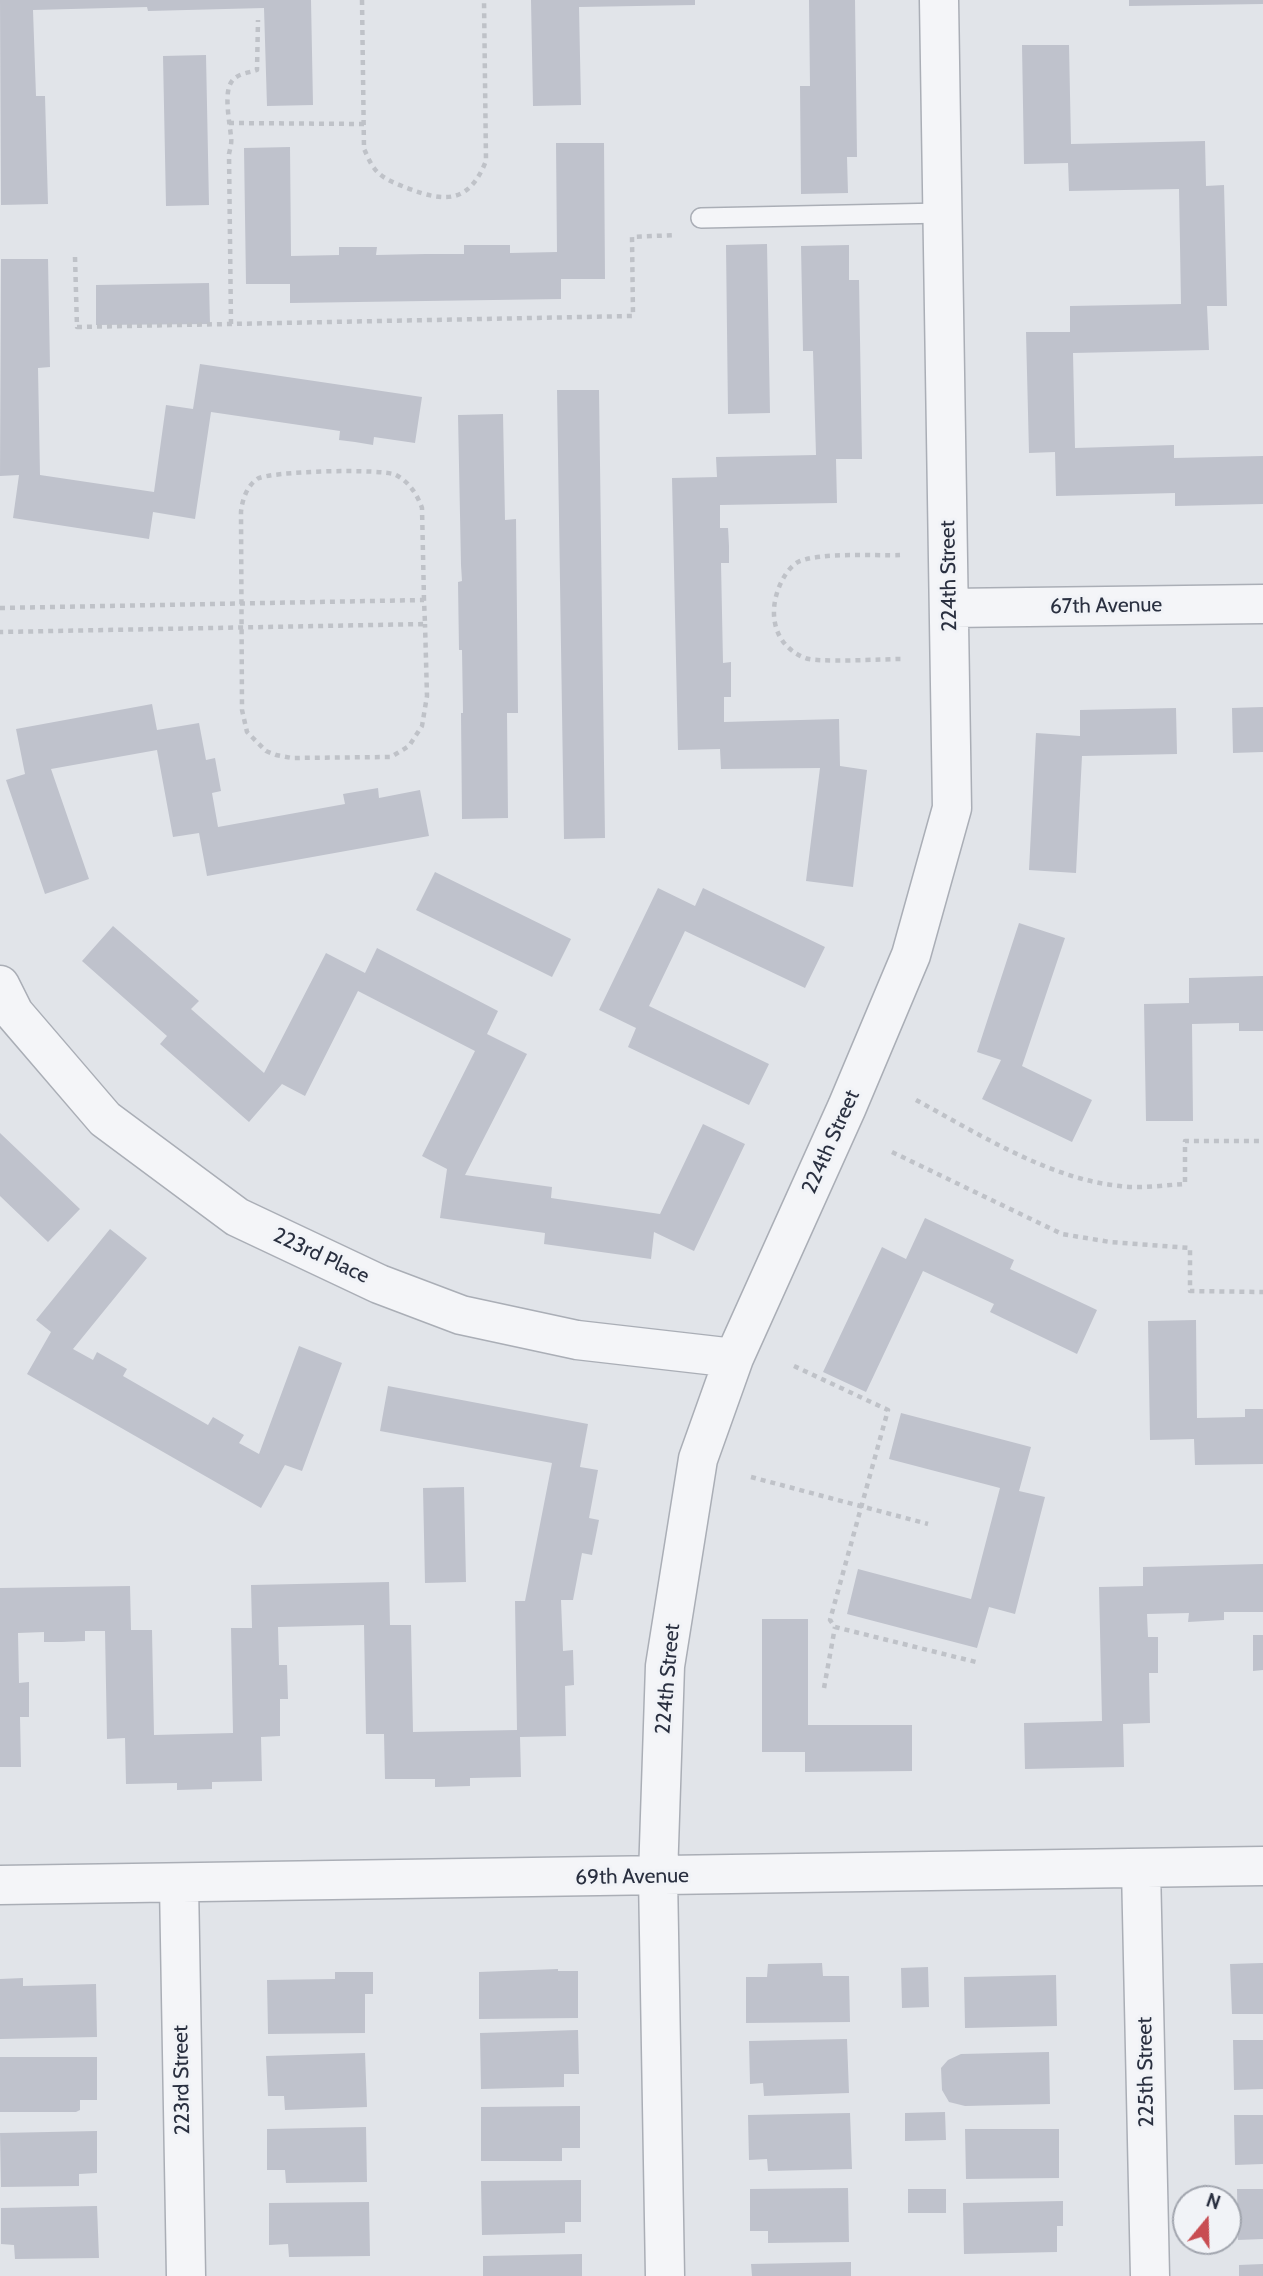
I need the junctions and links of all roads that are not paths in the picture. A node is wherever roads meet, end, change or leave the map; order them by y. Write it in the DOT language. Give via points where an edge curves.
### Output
graph roads {
  1 [pos="939,0"];
  2 [pos="943,214"];
  3 [pos="701,218"];
  4 [pos="1263,604"];
  5 [pos="950,608"];
  6 [pos="0,985"];
  7 [pos="734,1358"];
  8 [pos="1263,1866"];
  9 [pos="1141,1868"];
  10 [pos="659,1876"];
  11 [pos="179,1884"];
  12 [pos="0,1885"];
  13 [pos="186,2276"];
  14 [pos="665,2276"];
  15 [pos="1150,2276"];
  1 -- 2 [label="street, 224th Street"];
  2 -- 3 [label="lane"];
  2 -- 5 [label="street, 224th Street"];
  4 -- 5 [label="street, 67th Avenue"];
  5 -- 7 [label="street, 224th Street" via="952,808 914,945"];
  6 -- 7 [label="street, 223rd Place" via="14,1013 105,1119 237,1217 379,1284 461,1315 577,1340"];
  7 -- 10 [label="street, 224th Street" via="698,1459 664,1666"];
  8 -- 9 [label="street, 69th Avenue"];
  9 -- 10 [label="street, 69th Avenue"];
  9 -- 15 [label="street, 225th Street"];
  10 -- 11 [label="street, 69th Avenue"];
  10 -- 14 [label="street, 224th Street"];
  11 -- 12 [label="street, 69th Avenue"];
  11 -- 13 [label="street, 223rd Street"];
}
